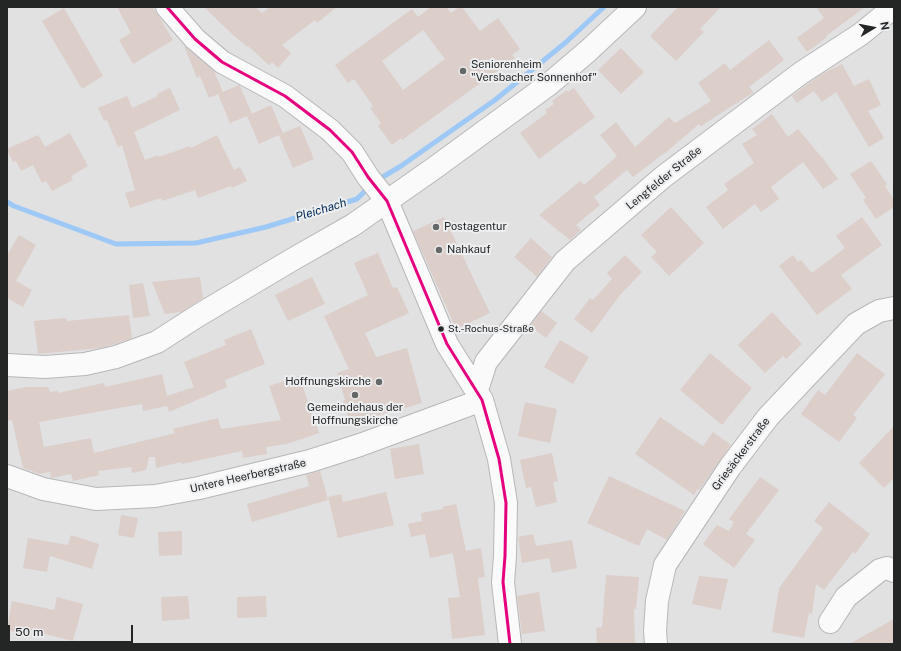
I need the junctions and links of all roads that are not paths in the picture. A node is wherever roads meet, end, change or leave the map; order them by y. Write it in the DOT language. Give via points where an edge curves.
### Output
graph roads {
  1 [pos="167,7"];
  2 [pos="635,7"];
  3 [pos="894,7"];
  4 [pos="387,201"];
  5 [pos="894,308"];
  6 [pos="7,365"];
  7 [pos="479,395"];
  8 [pos="7,476"];
  9 [pos="894,571"];
  10 [pos="830,622"];
  11 [pos="510,644"];
  12 [pos="656,644"];
  1 -- 4 [label="street" via="195,39 222,62 285,96 330,130 352,152"];
  2 -- 4 [label="street" via="548,85"];
  3 -- 7 [label="street, Lengfelder Straße" via="861,34 800,73 669,173 565,261 486,362"];
  4 -- 6 [label="street" via="353,225 157,342 116,357 86,364 45,367"];
  4 -- 7 [label="street" via="447,344"];
  5 -- 12 [label="street, Griesäckerstraße" via="879,311 856,324 768,417 730,467 664,565 657,601"];
  7 -- 8 [label="street, Untere Heerbergstraße" via="360,445 310,461 155,496 96,498 43,489"];
  7 -- 11 [label="street" via="504,483 504,582"];
  9 -- 10 [label="street" via="887,568 880,570 846,597"];
}
